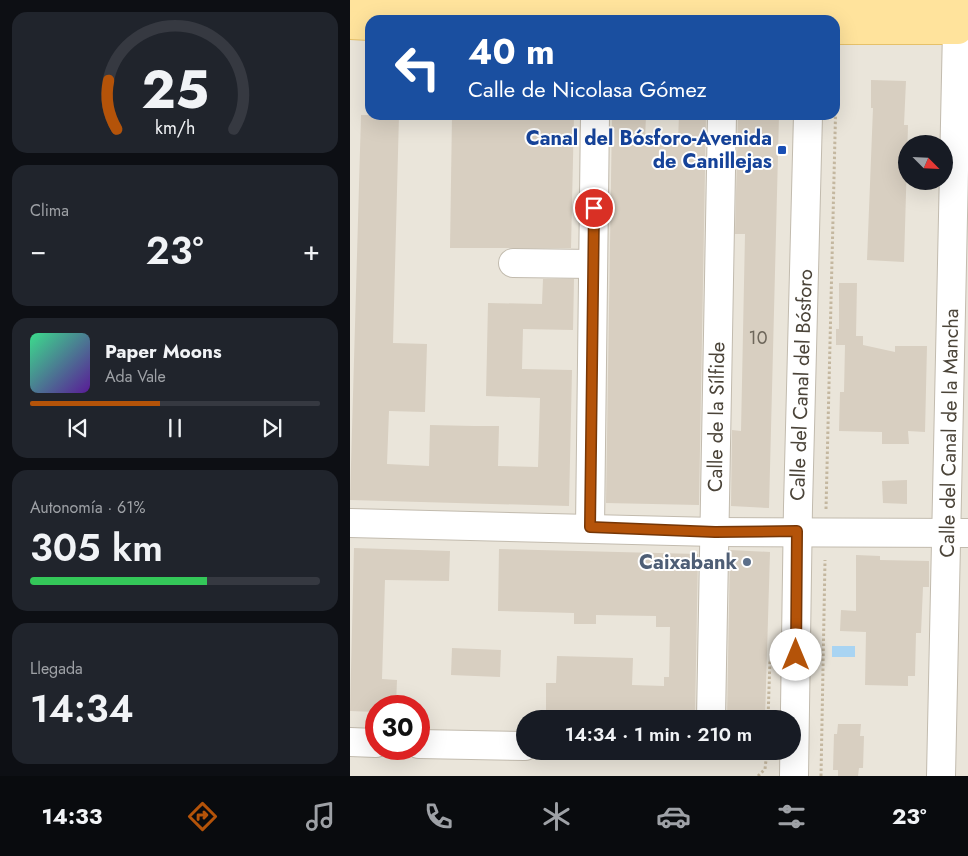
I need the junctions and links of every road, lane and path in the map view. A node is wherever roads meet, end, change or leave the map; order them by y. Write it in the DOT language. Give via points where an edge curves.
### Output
graph roads {
  1 [pos="350,2"];
  2 [pos="812,10"];
  3 [pos="596,13"];
  4 [pos="964,24"];
  5 [pos="350,26"];
  6 [pos="365,26"];
  7 [pos="840,39"];
  8 [pos="595,120"];
  9 [pos="722,120"];
  10 [pos="808,120"];
  11 [pos="835,120"];
  12 [pos="513,262"];
  13 [pos="593,264"];
  14 [pos="826,516"];
  15 [pos="350,523"];
  16 [pos="590,527"];
  17 [pos="797,531"];
  18 [pos="715,532"];
  19 [pos="958,533"];
  20 [pos="825,560"];
  21 [pos="711,710"];
  22 [pos="795,710"];
  23 [pos="350,742"];
  24 [pos="365,743"];
  25 [pos="430,744"];
  26 [pos="516,746"];
  27 [pos="766,760"];
  28 [pos="758,776"];
  29 [pos="821,776"];
  30 [pos="941,776"];
  1 -- 3 [label="main road"];
  2 -- 3 [label="main road"];
  2 -- 4 [label="main road"];
  4 -- 7 [label="main road"];
  4 -- 19 [label="street, Calle del Canal de la Mancha"];
  5 -- 6 [label="main road"];
  8 -- 13 [label="street"];
  9 -- 18 [label="street, Calle de la Sílfide"];
  10 -- 17 [label="street, Calle del Canal del Bósforo"];
  11 -- 14 [label="path"];
  12 -- 13 [label="street"];
  13 -- 16 [label="street"];
  15 -- 16 [label="street"];
  16 -- 18 [label="street"];
  17 -- 18 [label="street"];
  17 -- 19 [label="street"];
  17 -- 22 [label="street, Calle del Canal del Bósforo"];
  18 -- 21 [label="street, Calle de la Sílfide"];
  19 -- 30 [label="street, Calle del Canal de la Mancha"];
  20 -- 29 [label="path"];
  23 -- 24 [label="street"];
  25 -- 26 [label="street"];
  27 -- 28 [label="path" via="765,769"];
}
